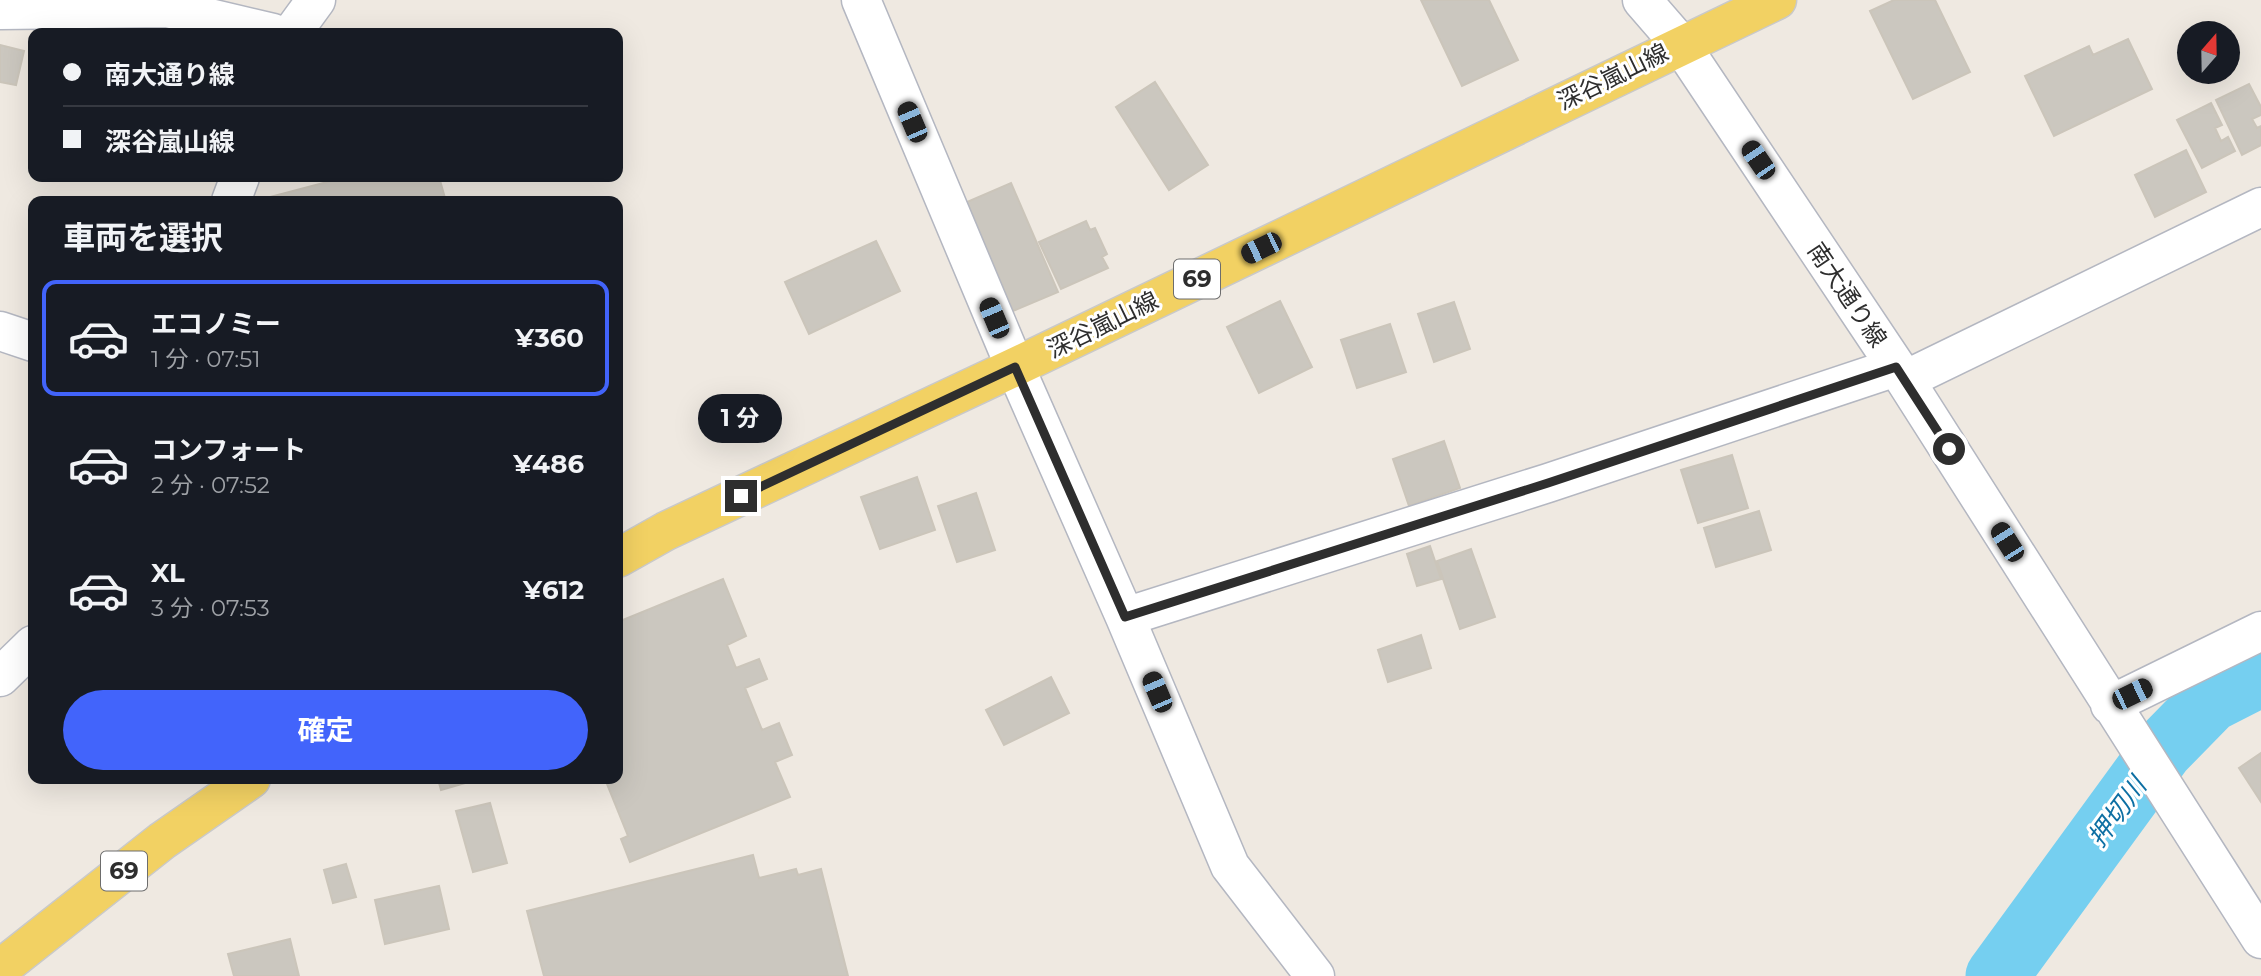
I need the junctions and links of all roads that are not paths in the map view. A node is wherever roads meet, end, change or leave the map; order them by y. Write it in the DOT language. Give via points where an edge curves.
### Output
graph roads {
  1 [pos="316,0"];
  2 [pos="861,0"];
  3 [pos="1642,0"];
  4 [pos="1777,0"];
  5 [pos="0,10"];
  6 [pos="252,28"];
  7 [pos="296,28"];
  8 [pos="1681,45"];
  9 [pos="2261,206"];
  10 [pos="0,331"];
  11 [pos="28,340"];
  12 [pos="1015,367"];
  13 [pos="1900,373"];
  14 [pos="623,555"];
  15 [pos="1125,617"];
  16 [pos="2261,631"];
  17 [pos="28,650"];
  18 [pos="0,677"];
  19 [pos="2110,705"];
  20 [pos="244,784"];
  21 [pos="2261,939"];
  22 [pos="0,969"];
  23 [pos="1315,976"];
  1 -- 7 [label="street"];
  2 -- 12 [label="street"];
  3 -- 8 [label="street, 南大通り線"];
  4 -- 8 [label="main road, 深谷嵐山線 / 69"];
  5 -- 6 [label="street" via="167,8"];
  8 -- 12 [label="main road, 深谷嵐山線 / 69"];
  8 -- 13 [label="street, 南大通り線"];
  9 -- 13 [label="street"];
  10 -- 11 [label="street"];
  12 -- 14 [label="main road, 深谷嵐山線 / 69"];
  12 -- 15 [label="street"];
  13 -- 15 [label="street"];
  13 -- 19 [label="street, 南大通り線"];
  15 -- 23 [label="street" via="1230,866"];
  16 -- 19 [label="street"];
  17 -- 18 [label="street"];
  19 -- 21 [label="street, 南大通り線"];
  20 -- 22 [label="main road, 69" via="162,841"];
}
